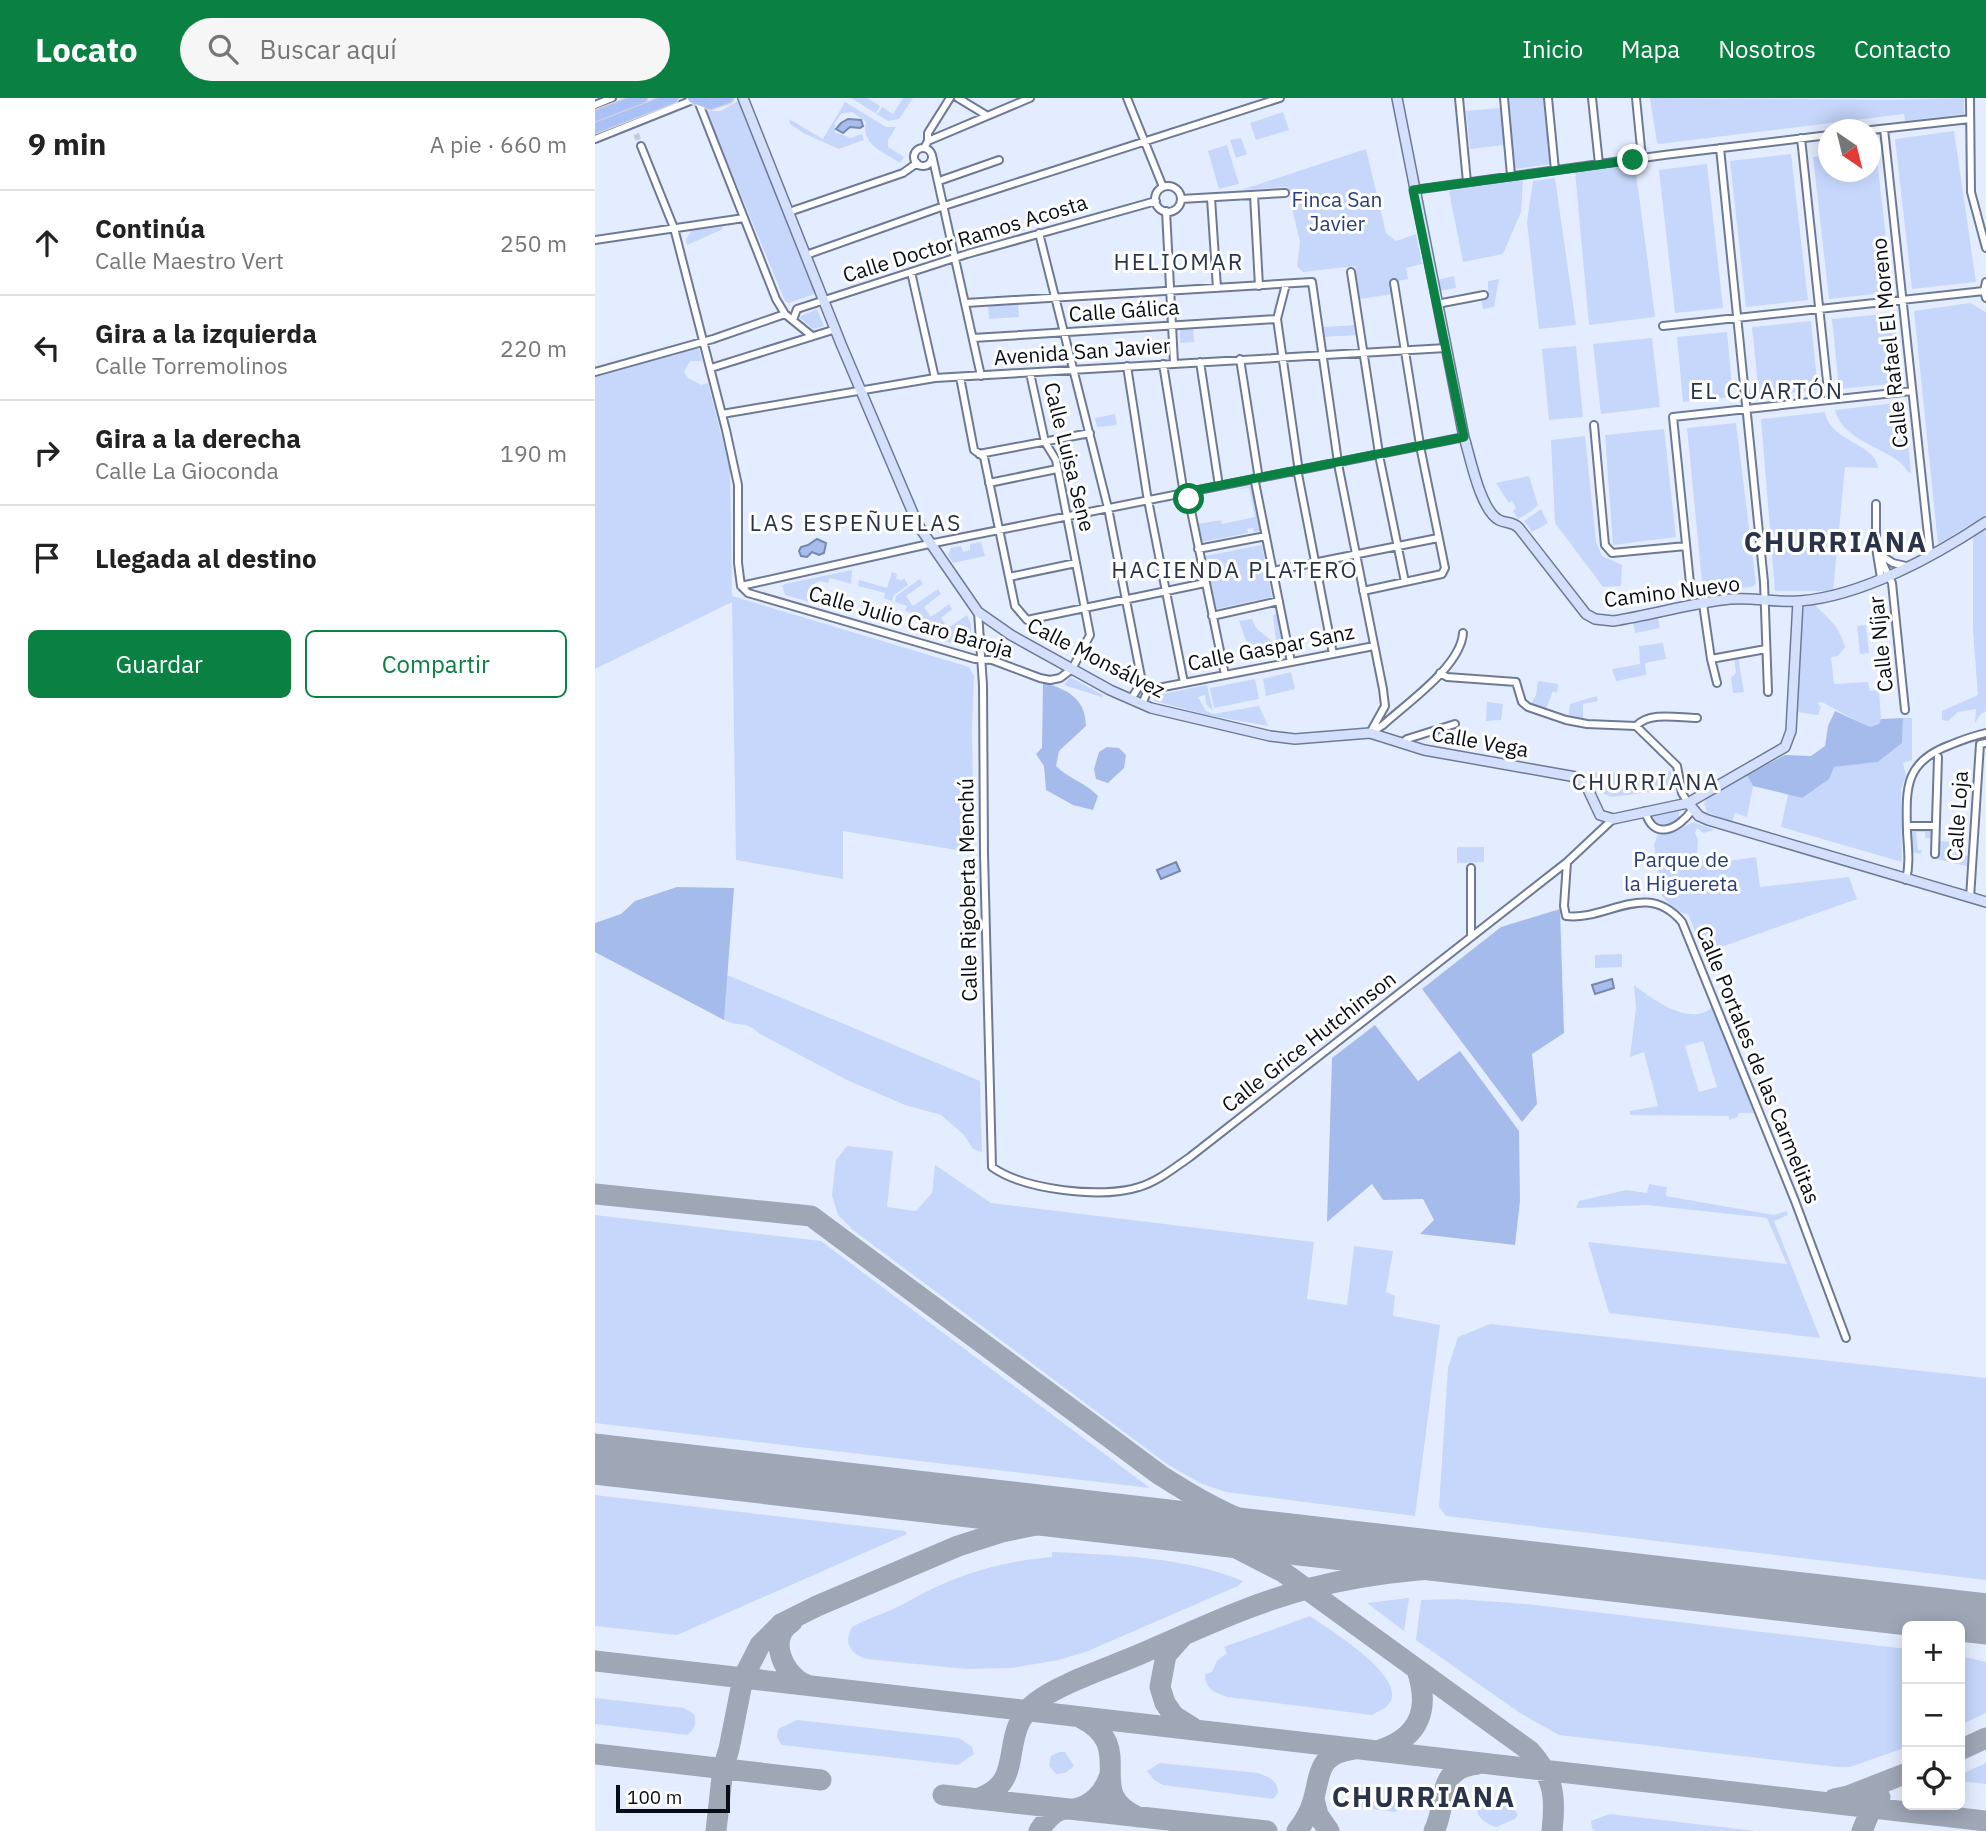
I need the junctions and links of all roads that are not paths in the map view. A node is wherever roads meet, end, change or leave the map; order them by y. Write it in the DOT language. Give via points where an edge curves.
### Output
graph roads {
  1 [pos="612,98"];
  2 [pos="642,98"];
  3 [pos="673,98"];
  4 [pos="728,98"];
  5 [pos="743,98"];
  6 [pos="950,98"];
  7 [pos="958,98"];
  8 [pos="1030,98"];
  9 [pos="1127,98"];
  10 [pos="1280,98"];
  11 [pos="1397,98"];
  12 [pos="1459,98"];
  13 [pos="1504,98"];
  14 [pos="1548,98"];
  15 [pos="1592,98"];
  16 [pos="1636,98"];
  17 [pos="1970,98"];
  18 [pos="695,100"];
  19 [pos="595,105"];
  20 [pos="595,116"];
  21 [pos="986,116"];
  22 [pos="1970,119"];
  23 [pos="632,124"];
  24 [pos="595,128"];
  25 [pos="1881,129"];
  26 [pos="1884,129"];
  27 [pos="636,134"];
  28 [pos="1818,136"];
  29 [pos="1801,138"];
  30 [pos="595,139"];
  31 [pos="1145,143"];
  32 [pos="926,144"];
  33 [pos="641,146"];
  34 [pos="1720,148"];
  35 [pos="932,155"];
  36 [pos="1642,158"];
  37 [pos="999,160"];
  38 [pos="917,163"];
  39 [pos="1599,164"];
  40 [pos="1555,170"];
  41 [pos="1511,176"];
  42 [pos="939,181"];
  43 [pos="1468,182"];
  44 [pos="1163,187"];
  45 [pos="1413,190"];
  46 [pos="1285,193"];
  47 [pos="1254,195"];
  48 [pos="1211,198"];
  49 [pos="1181,199"];
  50 [pos="1156,201"];
  51 [pos="944,206"];
  52 [pos="1167,211"];
  53 [pos="789,212"];
  54 [pos="744,218"];
  55 [pos="674,228"];
  56 [pos="1039,233"];
  57 [pos="595,240"];
  58 [pos="1986,248"];
  59 [pos="806,255"];
  60 [pos="956,257"];
  61 [pos="911,272"];
  62 [pos="1351,272"];
  63 [pos="1986,282"];
  64 [pos="1394,283"];
  65 [pos="1286,284"];
  66 [pos="1259,286"];
  67 [pos="1217,288"];
  68 [pos="1170,290"];
  69 [pos="1484,295"];
  70 [pos="1985,295"];
  71 [pos="1055,298"];
  72 [pos="825,301"];
  73 [pos="1903,301"];
  74 [pos="966,303"];
  75 [pos="1437,304"];
  76 [pos="1820,310"];
  77 [pos="785,314"];
  78 [pos="1738,317"];
  79 [pos="1277,319"];
  80 [pos="793,320"];
  81 [pos="1172,326"];
  82 [pos="1663,326"];
  83 [pos="836,329"];
  84 [pos="1063,333"];
  85 [pos="811,336"];
  86 [pos="973,338"];
  87 [pos="704,341"];
  88 [pos="1446,348"];
  89 [pos="1405,350"];
  90 [pos="1364,352"];
  91 [pos="1323,355"];
  92 [pos="1282,357"];
  93 [pos="1240,359"];
  94 [pos="1201,362"];
  95 [pos="1174,363"];
  96 [pos="1163,364"];
  97 [pos="1127,366"];
  98 [pos="711,368"];
  99 [pos="1072,370"];
  100 [pos="595,372"];
  101 [pos="1030,373"];
  102 [pos="981,376"];
  103 [pos="960,377"];
  104 [pos="935,378"];
  105 [pos="861,391"];
  106 [pos="1912,391"];
  107 [pos="1829,400"];
  108 [pos="1747,409"];
  109 [pos="722,414"];
  110 [pos="1594,425"];
  111 [pos="1090,433"];
  112 [pos="1464,437"];
  113 [pos="1045,442"];
  114 [pos="1420,446"];
  115 [pos="979,454"];
  116 [pos="1379,454"];
  117 [pos="1339,461"];
  118 [pos="1058,469"];
  119 [pos="1298,470"];
  120 [pos="1256,478"];
  121 [pos="989,483"];
  122 [pos="1219,486"];
  123 [pos="1186,492"];
  124 [pos="1148,500"];
  125 [pos="1876,504"];
  126 [pos="1108,508"];
  127 [pos="1067,517"];
  128 [pos="1986,522"];
  129 [pos="1000,530"];
  130 [pos="1266,536"];
  131 [pos="1439,538"];
  132 [pos="929,544"];
  133 [pos="1686,546"];
  134 [pos="1397,547"];
  135 [pos="1198,549"];
  136 [pos="1878,553"];
  137 [pos="1355,555"];
  138 [pos="1930,555"];
  139 [pos="1076,563"];
  140 [pos="1314,563"];
  141 [pos="1906,566"];
  142 [pos="1273,571"];
  143 [pos="1885,576"];
  144 [pos="1009,577"];
  145 [pos="1405,582"];
  146 [pos="1205,583"];
  147 [pos="741,586"];
  148 [pos="1363,591"];
  149 [pos="1166,592"];
  150 [pos="1691,593"];
  151 [pos="1126,600"];
  152 [pos="1764,600"];
  153 [pos="1279,601"];
  154 [pos="1798,601"];
  155 [pos="1703,604"];
  156 [pos="1085,609"];
  157 [pos="978,612"];
  158 [pos="1212,616"];
  159 [pos="1463,635"];
  160 [pos="1374,646"];
  161 [pos="1766,649"];
  162 [pos="1333,654"];
  163 [pos="1711,659"];
  164 [pos="982,660"];
  165 [pos="1291,662"];
  166 [pos="1072,669"];
  167 [pos="1440,673"];
  168 [pos="1225,675"];
  169 [pos="1142,682"];
  170 [pos="1184,683"];
  171 [pos="1717,683"];
  172 [pos="1148,690"];
  173 [pos="1767,692"];
  174 [pos="1131,699"];
  175 [pos="1142,704"];
  176 [pos="1905,710"];
  177 [pos="1697,718"];
  178 [pos="1455,724"];
  179 [pos="1636,726"];
  180 [pos="1370,733"];
  181 [pos="1986,733"];
  182 [pos="1986,743"];
  183 [pos="1401,744"];
  184 [pos="1938,757"];
  185 [pos="1690,806"];
  186 [pos="1645,811"];
  187 [pos="1613,819"];
  188 [pos="1907,826"];
  189 [pos="1935,826"];
  190 [pos="1935,854"];
  191 [pos="1567,862"];
  192 [pos="1471,868"];
  193 [pos="1906,880"];
  194 [pos="1970,898"];
  195 [pos="1986,902"];
  196 [pos="1471,936"];
  197 [pos="992,1167"];
  198 [pos="1846,1338"];
  1 -- 19 [label="street"];
  2 -- 20 [label="main road"];
  3 -- 24 [label="main road"];
  4 -- 18 [label="main road" via="717,103"];
  5 -- 53 [label="street, Calle Monsálvez"];
  6 -- 32 [label="street"];
  7 -- 21 [label="street"];
  8 -- 21 [label="street"];
  9 -- 31 [label="street"];
  10 -- 31 [label="street"];
  11 -- 45 [label="street"];
  12 -- 43 [label="street"];
  13 -- 41 [label="street"];
  14 -- 40 [label="street"];
  15 -- 39 [label="street"];
  16 -- 36 [label="street"];
  17 -- 22 [label="street"];
  18 -- 23 [label="street"];
  18 -- 54 [label="street"];
  21 -- 32 [label="street"];
  22 -- 26 [label="street"];
  22 -- 58 [label="street" via="1971,192"];
  23 -- 27 [label="street"];
  23 -- 30 [label="street"];
  25 -- 26 [label="street"];
  26 -- 73 [label="street, Calle Rafael El Moreno"];
  28 -- 29 [label="street"];
  29 -- 34 [label="street"];
  29 -- 76 [label="street"];
  31 -- 44 [label="street"];
  31 -- 51 [label="street"];
  32 -- 35 [label="street"];
  32 -- 38 [label="street" via="916,151"];
  33 -- 55 [label="street"];
  34 -- 36 [label="street"];
  34 -- 78 [label="street"];
  35 -- 38 [label="street" via="926,165"];
  35 -- 42 [label="street"];
  36 -- 39 [label="street"];
  37 -- 42 [label="street"];
  38 -- 53 [label="street" via="903,173"];
  39 -- 40 [label="street"];
  40 -- 41 [label="street"];
  41 -- 43 [label="street"];
  42 -- 51 [label="street"];
  43 -- 45 [label="street"];
  44 -- 49 [label="street" via="1176,188"];
  44 -- 50 [label="street"];
  45 -- 75 [label="street"];
  46 -- 47 [label="street"];
  47 -- 48 [label="street"];
  47 -- 66 [label="street"];
  48 -- 49 [label="street"];
  48 -- 67 [label="street"];
  49 -- 52 [label="street" via="1175,210"];
  50 -- 52 [label="street"];
  50 -- 56 [label="street, Calle Doctor Ramos Acosta"];
  51 -- 59 [label="street"];
  51 -- 60 [label="street"];
  52 -- 68 [label="street"];
  53 -- 59 [label="street, Calle Monsálvez"];
  54 -- 55 [label="street"];
  54 -- 77 [label="street"];
  55 -- 57 [label="street"];
  55 -- 87 [label="street"];
  56 -- 60 [label="street, Calle Doctor Ramos Acosta"];
  56 -- 71 [label="street"];
  59 -- 72 [label="street, Calle Monsálvez"];
  60 -- 61 [label="street, Calle Doctor Ramos Acosta"];
  60 -- 74 [label="street"];
  61 -- 72 [label="street, Calle Doctor Ramos Acosta"];
  61 -- 104 [label="street"];
  62 -- 90 [label="street"];
  63 -- 70 [label="street"];
  64 -- 89 [label="street"];
  65 -- 66 [label="street"];
  65 -- 79 [label="street"];
  65 -- 91 [label="street" via="1312,282"];
  66 -- 67 [label="street"];
  67 -- 68 [label="street"];
  68 -- 71 [label="street"];
  68 -- 81 [label="street"];
  69 -- 75 [label="street"];
  70 -- 73 [label="street"];
  71 -- 74 [label="street"];
  71 -- 84 [label="street"];
  72 -- 80 [label="street, Calle Doctor Ramos Acosta" via="797,309"];
  72 -- 83 [label="street, Calle Monsálvez"];
  73 -- 76 [label="street"];
  73 -- 106 [label="street, Calle Rafael El Moreno"];
  74 -- 86 [label="street"];
  75 -- 88 [label="street"];
  76 -- 78 [label="street"];
  76 -- 107 [label="street"];
  77 -- 80 [label="street"];
  77 -- 87 [label="street"];
  78 -- 82 [label="street"];
  78 -- 108 [label="street"];
  79 -- 81 [label="street, Calle Gálica"];
  79 -- 92 [label="street"];
  80 -- 85 [label="street"];
  81 -- 84 [label="street, Calle Gálica"];
  81 -- 95 [label="street"];
  83 -- 85 [label="street"];
  83 -- 105 [label="street, Calle Monsálvez"];
  84 -- 86 [label="street, Calle Gálica"];
  84 -- 99 [label="street"];
  85 -- 98 [label="street"];
  86 -- 102 [label="street"];
  87 -- 98 [label="street"];
  87 -- 100 [label="street"];
  88 -- 89 [label="street, Avenida San Javier"];
  88 -- 112 [label="street"];
  89 -- 90 [label="street, Avenida San Javier"];
  89 -- 114 [label="street"];
  90 -- 91 [label="street, Avenida San Javier"];
  90 -- 116 [label="street"];
  91 -- 92 [label="street, Avenida San Javier"];
  91 -- 117 [label="street"];
  92 -- 93 [label="street, Avenida San Javier"];
  92 -- 119 [label="street"];
  93 -- 94 [label="street, Avenida San Javier"];
  93 -- 120 [label="street"];
  94 -- 95 [label="street, Avenida San Javier"];
  94 -- 122 [label="street"];
  95 -- 96 [label="street, Avenida San Javier"];
  96 -- 97 [label="street, Avenida San Javier"];
  96 -- 123 [label="street"];
  97 -- 99 [label="street, Avenida San Javier"];
  97 -- 124 [label="street"];
  98 -- 109 [label="street"];
  99 -- 101 [label="street, Avenida San Javier"];
  99 -- 111 [label="street"];
  101 -- 102 [label="street, Avenida San Javier"];
  101 -- 113 [label="street, Calle Luisa Sene"];
  102 -- 103 [label="street, Avenida San Javier"];
  103 -- 104 [label="street, Avenida San Javier"];
  103 -- 115 [label="street" via="974,450"];
  104 -- 105 [label="street, Avenida San Javier"];
  105 -- 109 [label="street, Avenida San Javier"];
  105 -- 132 [label="street, Calle Monsálvez"];
  106 -- 107 [label="street"];
  106 -- 138 [label="street, Calle Rafael El Moreno"];
  107 -- 108 [label="street"];
  108 -- 133 [label="street" via="1673,417"];
  108 -- 152 [label="street"];
  109 -- 147 [label="street" via="738,485"];
  110 -- 133 [label="street" via="1608,550"];
  111 -- 113 [label="street"];
  111 -- 126 [label="street"];
  112 -- 114 [label="street"];
  112 -- 155 [label="street, Camino Nuevo" via="1487,507 1499,520 1519,528 1586,614 1613,621"];
  113 -- 115 [label="street"];
  113 -- 118 [label="street, Calle Luisa Sene"];
  114 -- 116 [label="street"];
  114 -- 131 [label="street"];
  115 -- 121 [label="street" via="984,457"];
  116 -- 117 [label="street"];
  116 -- 134 [label="street"];
  117 -- 119 [label="street"];
  117 -- 137 [label="street"];
  118 -- 121 [label="street"];
  118 -- 127 [label="street, Calle Luisa Sene"];
  119 -- 120 [label="street"];
  119 -- 140 [label="street"];
  120 -- 122 [label="street"];
  120 -- 130 [label="street"];
  121 -- 129 [label="street"];
  122 -- 123 [label="street"];
  123 -- 124 [label="street"];
  123 -- 135 [label="street"];
  124 -- 126 [label="street"];
  124 -- 149 [label="street"];
  125 -- 136 [label="street"];
  126 -- 127 [label="street"];
  126 -- 151 [label="street"];
  127 -- 129 [label="street"];
  127 -- 139 [label="street, Calle Luisa Sene"];
  128 -- 138 [label="street, Camino Nuevo"];
  129 -- 132 [label="street"];
  129 -- 144 [label="street"];
  130 -- 135 [label="street"];
  130 -- 142 [label="street"];
  131 -- 134 [label="street"];
  131 -- 145 [label="street" via="1444,572"];
  132 -- 147 [label="street"];
  132 -- 157 [label="street, Calle Monsálvez"];
  133 -- 150 [label="street"];
  134 -- 137 [label="street"];
  134 -- 145 [label="street"];
  135 -- 146 [label="street"];
  136 -- 141 [label="street"];
  136 -- 143 [label="street, Calle Níjar"];
  137 -- 140 [label="street"];
  137 -- 148 [label="street"];
  138 -- 141 [label="street, Camino Nuevo"];
  139 -- 144 [label="street"];
  139 -- 156 [label="street, Calle Luisa Sene"];
  140 -- 142 [label="street"];
  140 -- 162 [label="street"];
  141 -- 143 [label="street, Camino Nuevo"];
  142 -- 153 [label="street"];
  143 -- 154 [label="street, Camino Nuevo" via="1856,590"];
  143 -- 176 [label="street, Calle Níjar" via="1892,583"];
  144 -- 156 [label="street" via="1015,606 1027,620"];
  145 -- 148 [label="street"];
  146 -- 149 [label="street"];
  146 -- 158 [label="street"];
  147 -- 164 [label="street, Calle Julio Caro Baroja" via="748,593"];
  148 -- 160 [label="street"];
  149 -- 151 [label="street"];
  149 -- 170 [label="street"];
  151 -- 156 [label="street"];
  151 -- 169 [label="street"];
  152 -- 154 [label="street, Camino Nuevo"];
  152 -- 155 [label="street, Camino Nuevo"];
  152 -- 161 [label="street"];
  153 -- 158 [label="street"];
  153 -- 165 [label="street"];
  154 -- 185 [label="street" via="1791,731 1785,747"];
  155 -- 163 [label="street"];
  156 -- 166 [label="street, Calle Luisa Sene" via="1090,635"];
  157 -- 164 [label="street, Calle Rigoberta Menchú"];
  157 -- 166 [label="street, Calle Monsálvez"];
  158 -- 168 [label="street"];
  159 -- 167 [label="street"];
  160 -- 162 [label="street, Calle Gaspar Sanz"];
  160 -- 180 [label="street" via="1385,706"];
  161 -- 163 [label="street"];
  161 -- 173 [label="street"];
  162 -- 165 [label="street, Calle Gaspar Sanz"];
  163 -- 171 [label="street"];
  164 -- 166 [label="street, Calle Julio Caro Baroja" via="1050,680"];
  164 -- 197 [label="street, Calle Rigoberta Menchú"];
  165 -- 168 [label="street, Calle Gaspar Sanz"];
  166 -- 174 [label="street, Calle Monsálvez"];
  167 -- 179 [label="street" via="1516,682 1522,702 1540,711 1587,724"];
  167 -- 180 [label="street"];
  168 -- 170 [label="street, Calle Gaspar Sanz"];
  169 -- 172 [label="street"];
  169 -- 174 [label="street"];
  170 -- 172 [label="street, Calle Gaspar Sanz"];
  172 -- 175 [label="street"];
  174 -- 175 [label="street, Calle Monsálvez"];
  175 -- 180 [label="street, Calle Monsálvez" via="1270,736 1295,739"];
  177 -- 179 [label="street" via="1661,716"];
  178 -- 183 [label="street"];
  179 -- 185 [label="street" via="1677,766 1682,793"];
  180 -- 183 [label="street, Calle Vega"];
  181 -- 188 [label="street" via="1938,749 1915,767 1908,788"];
  182 -- 194 [label="street, Calle Loja" via="1980,744"];
  183 -- 187 [label="street, Calle Vega" via="1576,777 1585,783 1600,815"];
  184 -- 189 [label="street"];
  185 -- 186 [label="street"];
  185 -- 186 [label="street" via="1682,822 1667,829 1656,828"];
  185 -- 193 [label="street" via="1708,820"];
  186 -- 187 [label="street"];
  187 -- 191 [label="street, Calle Grice Hutchinson"];
  188 -- 189 [label="street"];
  188 -- 193 [label="street" via="1910,863"];
  189 -- 190 [label="street"];
  191 -- 196 [label="street, Calle Grice Hutchinson"];
  191 -- 198 [label="street, Calle Portales de las Carmelitas" via="1566,916 1657,903 1682,922"];
  192 -- 196 [label="street"];
  193 -- 194 [label="street"];
  194 -- 195 [label="street"];
  196 -- 197 [label="street, Calle Grice Hutchinson" via="1190,1157 1143,1186 1119,1193 1030,1185"];
}
